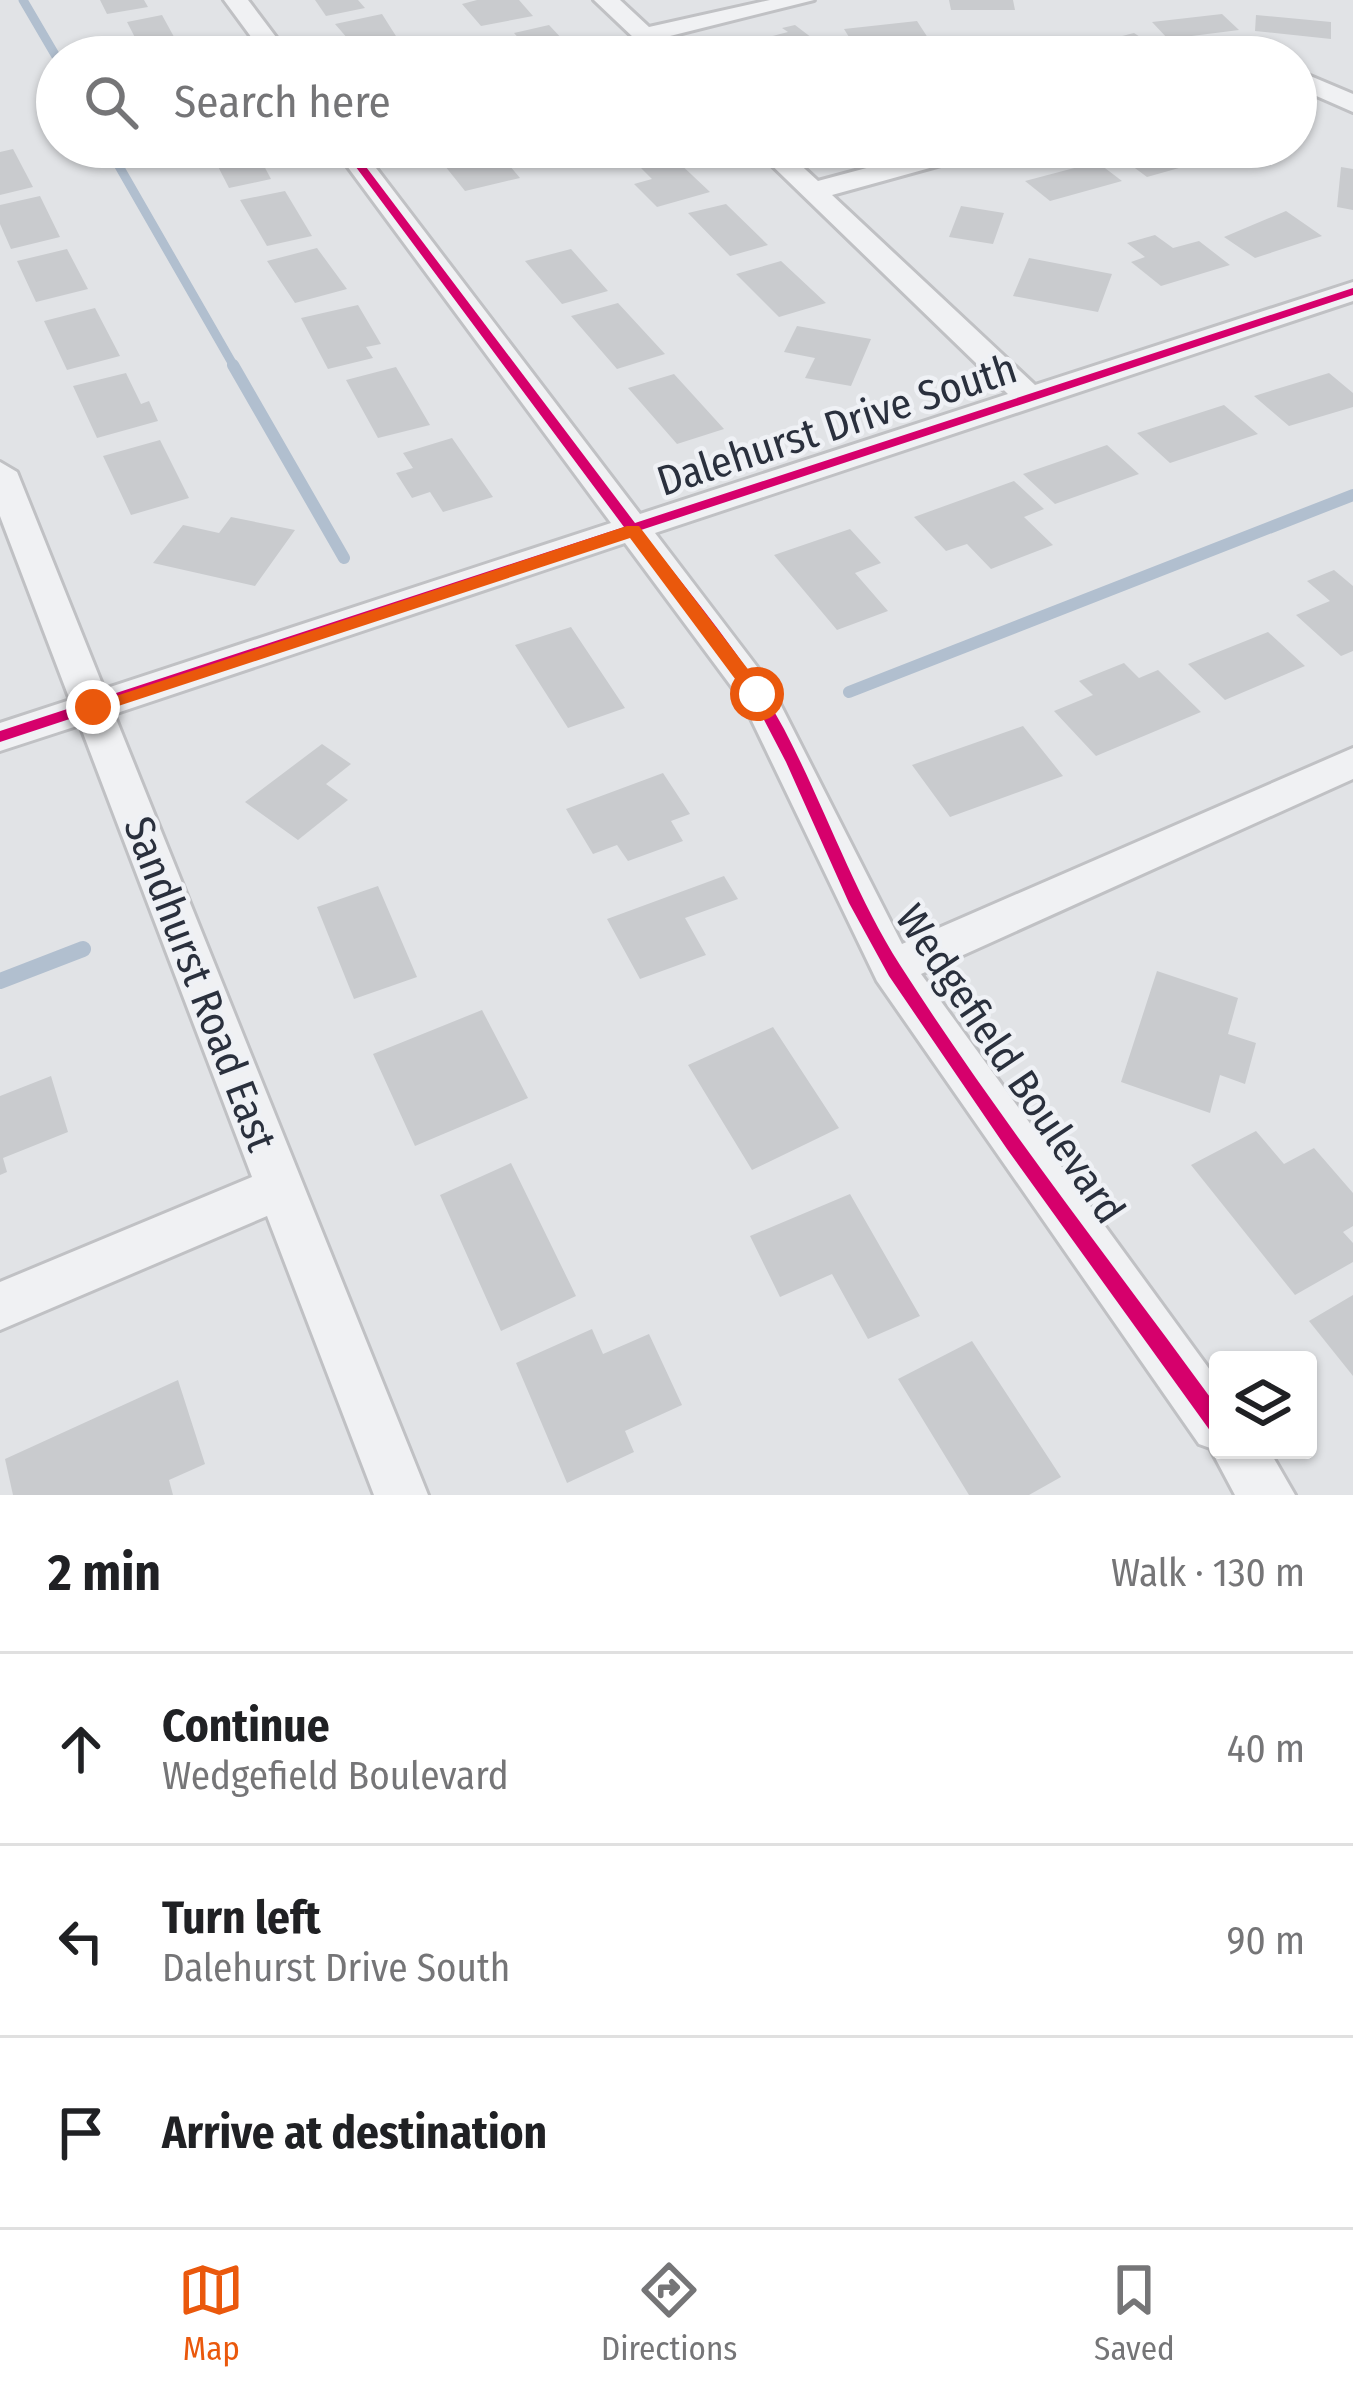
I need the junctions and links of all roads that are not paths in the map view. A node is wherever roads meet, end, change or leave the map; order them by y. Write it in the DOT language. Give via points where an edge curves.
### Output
graph roads {
  1 [pos="236,0"];
  2 [pos="606,0"];
  3 [pos="802,0"];
  4 [pos="645,35"];
  5 [pos="263,36"];
  6 [pos="1317,88"];
  7 [pos="1353,104"];
  8 [pos="362,168"];
  9 [pos="789,168"];
  10 [pos="898,168"];
  11 [pos="814,191"];
  12 [pos="1353,291"];
  13 [pos="1032,399"];
  14 [pos="0,472"];
  15 [pos="633,530"];
  16 [pos="93,707"];
  17 [pos="0,737"];
  18 [pos="1353,762"];
  19 [pos="892,968"];
  20 [pos="279,1188"];
  21 [pos="0,1306"];
  22 [pos="1209,1412"];
  23 [pos="1242,1459"];
  24 [pos="401,1495"];
  25 [pos="1268,1495"];
  1 -- 5 [label="street"];
  2 -- 4 [label="street"];
  3 -- 4 [label="street"];
  6 -- 7 [label="street"];
  8 -- 15 [label="street, Wedgefield Boulevard"];
  9 -- 11 [label="street"];
  10 -- 11 [label="street"];
  11 -- 13 [label="street"];
  12 -- 13 [label="street, Dalehurst Drive South"];
  13 -- 15 [label="street, Dalehurst Drive South"];
  14 -- 16 [label="street, Sandhurst Road East"];
  15 -- 16 [label="street, Dalehurst Drive South"];
  15 -- 19 [label="street, Wedgefield Boulevard" via="795,756 821,830"];
  16 -- 17 [label="street, Dalehurst Drive South"];
  16 -- 20 [label="street, Sandhurst Road East"];
  18 -- 19 [label="street"];
  19 -- 22 [label="street, Wedgefield Boulevard"];
  20 -- 21 [label="street"];
  20 -- 24 [label="street, Sandhurst Road East"];
  23 -- 25 [label="street"];
}
